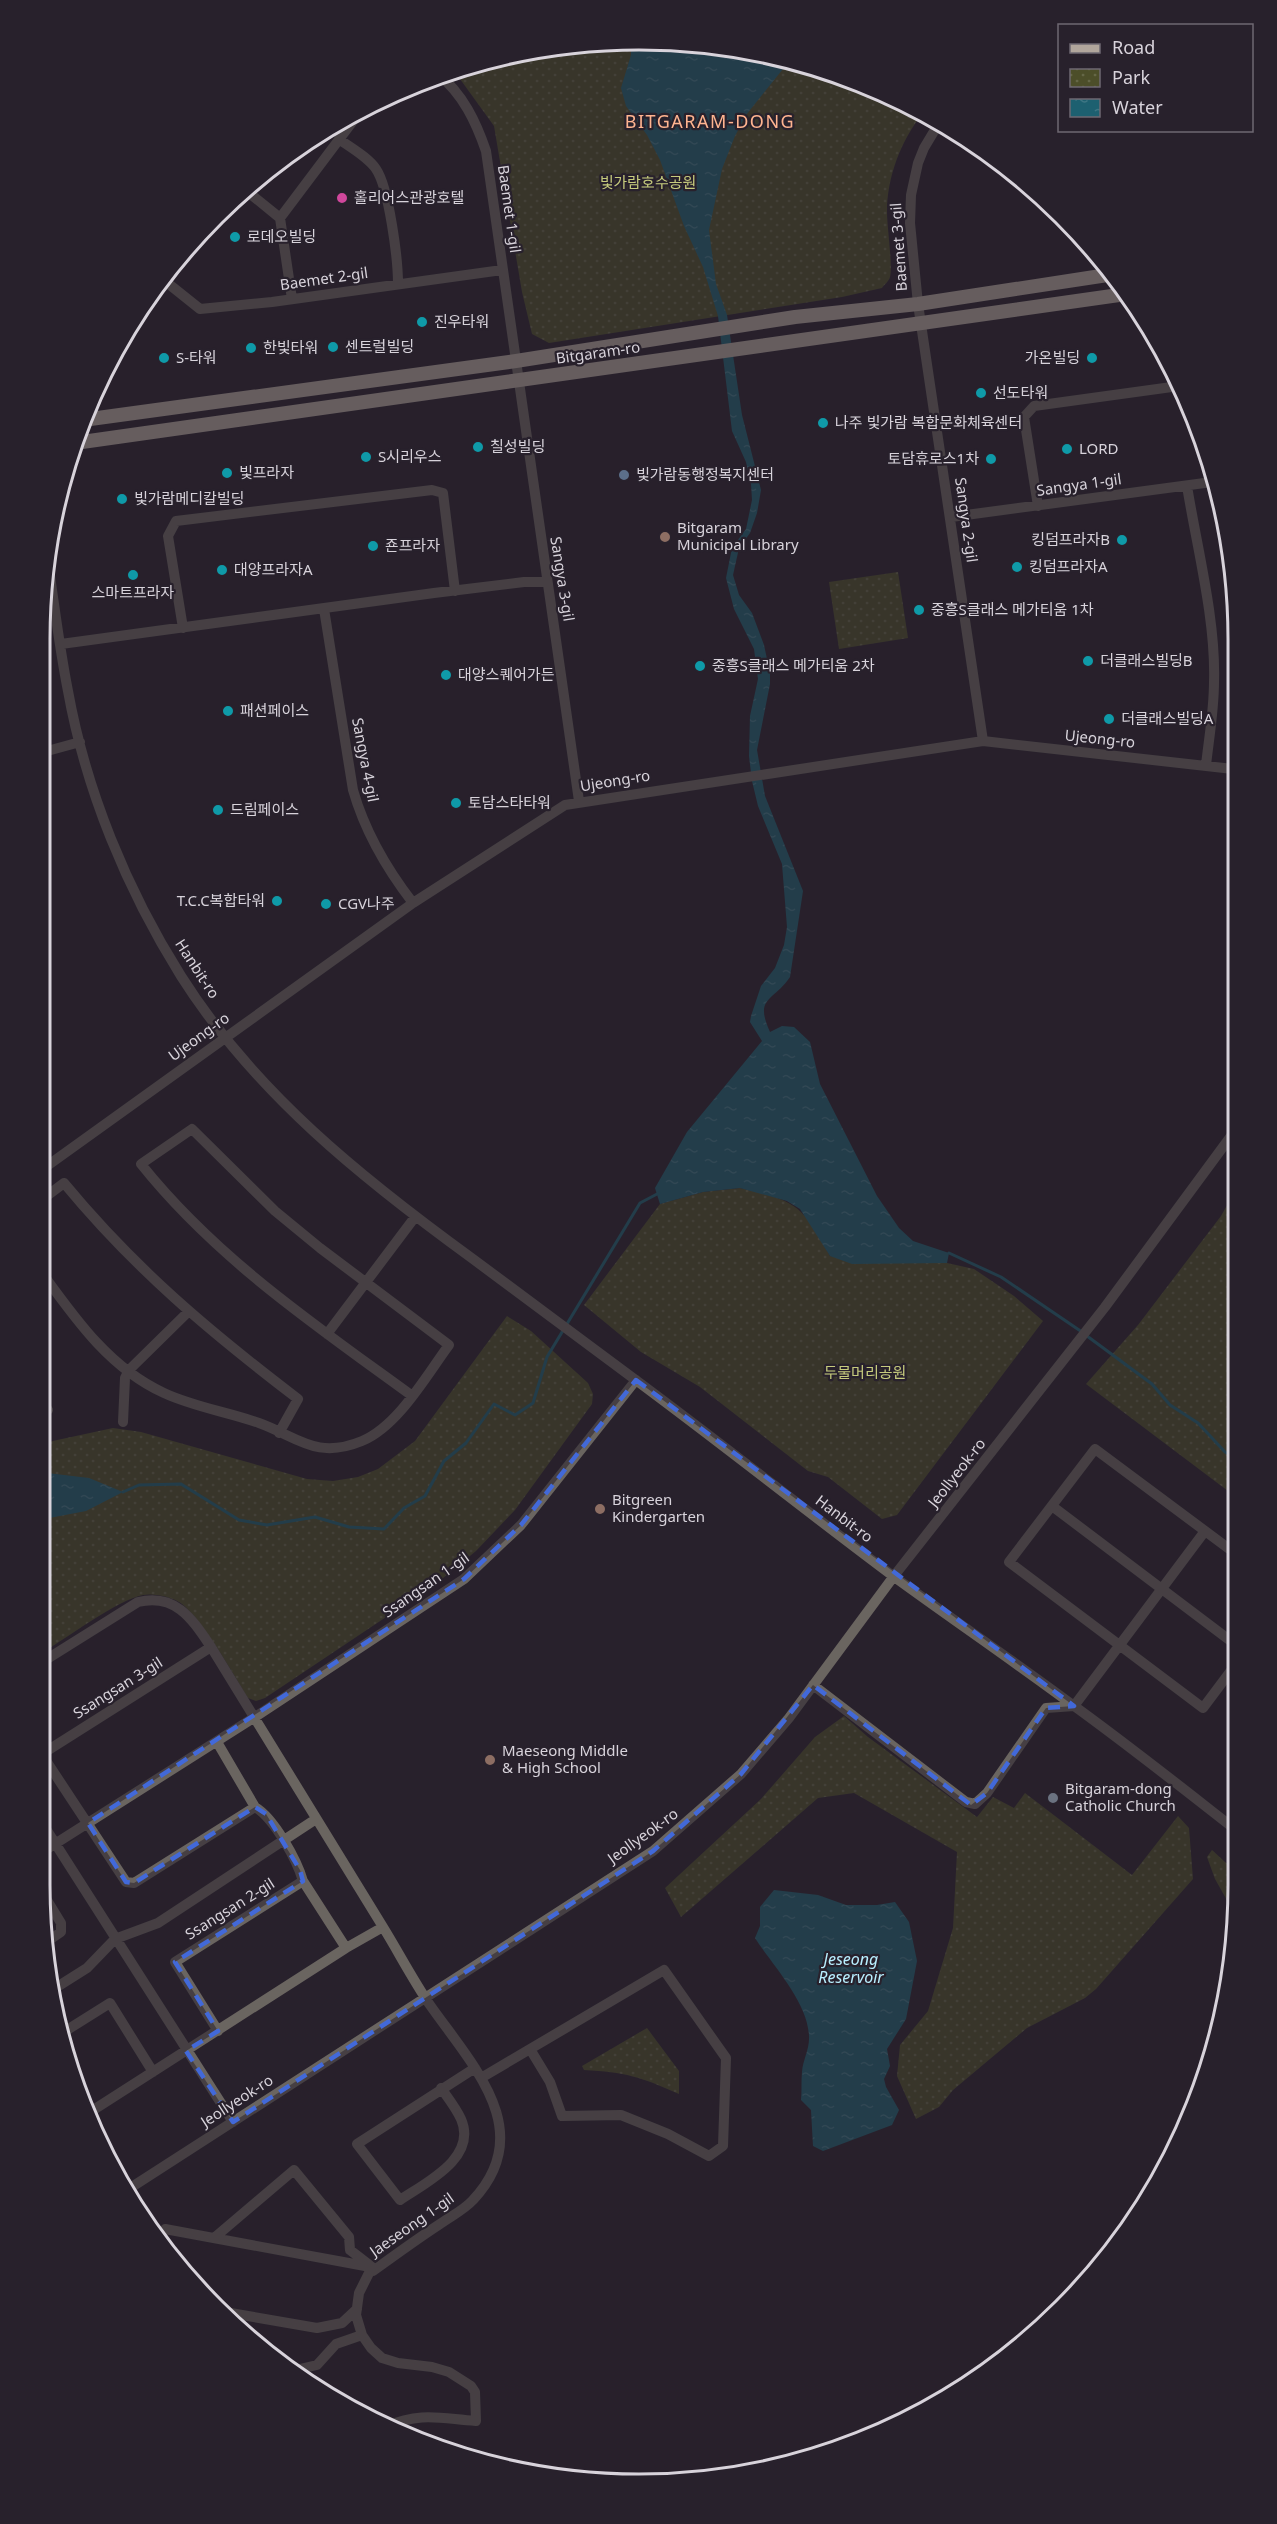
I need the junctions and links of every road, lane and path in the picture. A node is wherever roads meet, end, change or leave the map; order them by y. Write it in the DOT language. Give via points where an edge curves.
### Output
graph roads {
  1 [pos="446,82"];
  2 [pos="350,125"];
  3 [pos="935,129"];
  4 [pos="339,139"];
  5 [pos="251,195"];
  6 [pos="280,218"];
  7 [pos="502,270"];
  8 [pos="1102,276"];
  9 [pos="168,284"];
  10 [pos="398,284"];
  11 [pos="1117,295"];
  12 [pos="292,299"];
  13 [pos="918,304"];
  14 [pos="921,323"];
  15 [pos="516,361"];
  16 [pos="519,381"];
  17 [pos="1171,387"];
  18 [pos="92,419"];
  19 [pos="84,442"];
  20 [pos="1206,483"];
  21 [pos="1187,486"];
  22 [pos="1038,506"];
  23 [pos="951,517"];
  24 [pos="547,582"];
  25 [pos="52,589"];
  26 [pos="455,591"];
  27 [pos="324,609"];
  28 [pos="183,628"];
  29 [pos="61,644"];
  30 [pos="982,741"];
  31 [pos="80,742"];
  32 [pos="50,750"];
  33 [pos="1206,765"];
  34 [pos="1228,767"];
  35 [pos="579,801"];
  36 [pos="413,903"];
  37 [pos="226,1036"];
  38 [pos="1228,1141"];
  39 [pos="50,1164"];
  40 [pos="50,1194"];
  41 [pos="415,1217"];
  42 [pos="365,1282"];
  43 [pos="50,1283"];
  44 [pos="188,1312"];
  45 [pos="327,1334"];
  46 [pos="129,1370"];
  47 [pos="636,1380"];
  48 [pos="411,1395"];
  49 [pos="123,1422"];
  50 [pos="279,1433"];
  51 [pos="1052,1506"];
  52 [pos="1205,1531"];
  53 [pos="1228,1548"];
  54 [pos="894,1576"];
  55 [pos="1162,1589"];
  56 [pos="1228,1639"];
  57 [pos="1120,1646"];
  58 [pos="211,1647"];
  59 [pos="50,1657"];
  60 [pos="1228,1675"];
  61 [pos="813,1685"];
  62 [pos="1074,1706"];
  63 [pos="255,1717"];
  64 [pos="217,1742"];
  65 [pos="50,1746"];
  66 [pos="50,1766"];
  67 [pos="255,1807"];
  68 [pos="316,1819"];
  69 [pos="88,1823"];
  70 [pos="1228,1824"];
  71 [pos="50,1835"];
  72 [pos="283,1842"];
  73 [pos="56,1844"];
  74 [pos="50,1848"];
  75 [pos="303,1881"];
  76 [pos="51,1906"];
  77 [pos="383,1927"];
  78 [pos="52,1938"];
  79 [pos="115,1939"];
  80 [pos="346,1948"];
  81 [pos="59,1986"];
  82 [pos="425,1997"];
  83 [pos="68,2029"];
  84 [pos="218,2031"];
  85 [pos="530,2049"];
  86 [pos="186,2051"];
  87 [pos="475,2068"];
  88 [pos="153,2072"];
  89 [pos="481,2078"];
  90 [pos="441,2088"];
  91 [pos="94,2110"];
  92 [pos="233,2122"];
  93 [pos="132,2187"];
  94 [pos="165,2229"];
  95 [pos="214,2238"];
  96 [pos="349,2247"];
  97 [pos="336,2261"];
  98 [pos="372,2267"];
  99 [pos="357,2309"];
  100 [pos="235,2314"];
  101 [pos="362,2335"];
  102 [pos="302,2368"];
  103 [pos="396,2422"];
  1 -- 7 [label="street, Baemet 1-gil" via="468,108 486,151"];
  2 -- 4 [label="street"];
  3 -- 13 [label="street, Baemet 3-gil" via="921,155 911,195"];
  4 -- 6 [label="street"];
  4 -- 10 [label="street" via="370,162 380,177 398,264"];
  5 -- 6 [label="street"];
  6 -- 12 [label="street"];
  7 -- 10 [label="street, Baemet 2-gil"];
  7 -- 15 [label="street, Baemet 1-gil"];
  8 -- 13 [label="main road, Bitgaram-ro"];
  9 -- 12 [label="street, Baemet 2-gil" via="200,309"];
  10 -- 12 [label="street, Baemet 2-gil"];
  11 -- 14 [label="main road, Bitgaram-ro"];
  13 -- 14 [label="street, Sangya 2-gil"];
  13 -- 15 [label="main road, Bitgaram-ro" via="761,323"];
  14 -- 16 [label="main road, Bitgaram-ro"];
  14 -- 23 [label="street, Sangya 2-gil"];
  15 -- 16 [label="street, Sangya 3-gil"];
  15 -- 18 [label="main road, Bitgaram-ro"];
  16 -- 19 [label="main road, Bitgaram-ro"];
  16 -- 24 [label="street, Sangya 3-gil"];
  17 -- 22 [label="street" via="1034,406 1024,417"];
  20 -- 21 [label="street, Sangya 1-gil"];
  21 -- 22 [label="street, Sangya 1-gil"];
  21 -- 33 [label="street" via="1214,662"];
  22 -- 23 [label="street, Sangya 1-gil"];
  23 -- 30 [label="street, Sangya 2-gil"];
  24 -- 26 [label="street"];
  24 -- 35 [label="street, Sangya 3-gil"];
  25 -- 29 [label="street, Hanbit-ro"];
  26 -- 27 [label="street"];
  26 -- 28 [label="street" via="444,493 432,490 176,521 168,536"];
  27 -- 28 [label="street"];
  27 -- 36 [label="street, Sangya 4-gil" via="360,815 377,851"];
  28 -- 29 [label="street"];
  29 -- 31 [label="street, Hanbit-ro"];
  30 -- 33 [label="street, Ujeong-ro"];
  30 -- 35 [label="street, Ujeong-ro"];
  31 -- 32 [label="street"];
  31 -- 37 [label="street, Hanbit-ro" via="116,851 150,922 182,977"];
  33 -- 34 [label="street, Ujeong-ro"];
  35 -- 36 [label="street, Ujeong-ro" via="540,819"];
  36 -- 37 [label="street, Ujeong-ro"];
  37 -- 39 [label="street, Ujeong-ro"];
  37 -- 41 [label="street, Hanbit-ro" via="308,1128"];
  38 -- 54 [label="street, Jeollyeok-ro" via="1058,1369"];
  40 -- 44 [label="street" via="64,1184 123,1251"];
  41 -- 42 [label="street"];
  41 -- 47 [label="street, Hanbit-ro"];
  42 -- 45 [label="street"];
  42 -- 45 [label="street" via="275,1211 192,1129 141,1164 219,1247"];
  42 -- 48 [label="street" via="449,1345"];
  43 -- 46 [label="street" via="86,1332"];
  44 -- 46 [label="street"];
  44 -- 50 [label="street" via="298,1399"];
  45 -- 48 [label="street"];
  46 -- 49 [label="street" via="125,1378"];
  46 -- 50 [label="street" via="166,1394"];
  47 -- 54 [label="street, Hanbit-ro"];
  47 -- 63 [label="street, Ssangsan 1-gil" via="541,1502 484,1562 441,1595"];
  48 -- 50 [label="street" via="385,1428 354,1443 319,1448"];
  51 -- 52 [label="street" via="1095,1449"];
  51 -- 55 [label="street"];
  51 -- 57 [label="street" via="1009,1562"];
  52 -- 53 [label="street"];
  52 -- 55 [label="street"];
  54 -- 61 [label="street, Jeollyeok-ro"];
  54 -- 62 [label="street, Hanbit-ro"];
  55 -- 56 [label="street"];
  55 -- 57 [label="street"];
  57 -- 60 [label="street" via="1203,1708"];
  57 -- 62 [label="street"];
  58 -- 59 [label="street" via="194,1621 178,1607 150,1599 138,1602"];
  58 -- 63 [label="street"];
  58 -- 65 [label="street, Ssangsan 3-gil"];
  61 -- 62 [label="street" via="971,1805 987,1793 1046,1708"];
  61 -- 82 [label="street, Jeollyeok-ro" via="741,1774 673,1836"];
  62 -- 70 [label="street, Hanbit-ro"];
  63 -- 64 [label="street, Ssangsan 1-gil"];
  63 -- 68 [label="street"];
  64 -- 67 [label="street"];
  64 -- 69 [label="street, Ssangsan 1-gil"];
  66 -- 69 [label="street, Ssangsan 3-gil"];
  67 -- 69 [label="street" via="134,1883 126,1882"];
  67 -- 72 [label="street" via="266,1814"];
  68 -- 72 [label="street"];
  68 -- 77 [label="street"];
  69 -- 73 [label="street, Ssangsan 1-gil"];
  71 -- 73 [label="street"];
  72 -- 75 [label="street"];
  72 -- 79 [label="street" via="158,1923"];
  73 -- 74 [label="street, Ssangsan 1-gil"];
  73 -- 79 [label="street"];
  75 -- 80 [label="street"];
  75 -- 84 [label="street, Ssangsan 2-gil" via="175,1962"];
  76 -- 78 [label="street" via="61,1923 61,1932"];
  77 -- 80 [label="street"];
  77 -- 82 [label="street, Jaeseong 1-gil"];
  79 -- 81 [label="street" via="87,1968"];
  79 -- 86 [label="street"];
  80 -- 84 [label="street"];
  82 -- 87 [label="street, Jaeseong 1-gil"];
  82 -- 92 [label="street, Jeollyeok-ro"];
  83 -- 88 [label="street" via="110,2003"];
  84 -- 86 [label="street"];
  85 -- 85 [label="street" via="664,1970 726,2058 723,2146 710,2156 621,2115 562,2116 550,2082"];
  85 -- 89 [label="street"];
  86 -- 88 [label="street"];
  86 -- 92 [label="street"];
  87 -- 89 [label="street, Jaeseong 1-gil"];
  87 -- 90 [label="street"];
  88 -- 91 [label="street"];
  89 -- 98 [label="street, Jaeseong 1-gil" via="496,2106 502,2138 487,2184 471,2202 373,2271"];
  90 -- 90 [label="street" via="357,2144 400,2200 449,2166 462,2150 462,2120"];
  92 -- 93 [label="street, Jeollyeok-ro"];
  94 -- 95 [label="street"];
  95 -- 96 [label="street" via="294,2170 349,2237"];
  95 -- 97 [label="street"];
  96 -- 97 [label="street"];
  96 -- 98 [label="street"];
  97 -- 98 [label="street"];
  98 -- 99 [label="street, Jaeseong 1-gil" via="359,2293"];
  99 -- 100 [label="street" via="342,2323 317,2328"];
  99 -- 101 [label="street, Jaeseong 1-gil"];
  101 -- 102 [label="street" via="336,2344 317,2365"];
  101 -- 103 [label="street, Jaeseong 1-gil" via="382,2358 449,2372 475,2392 476,2421 427,2416"];
}
